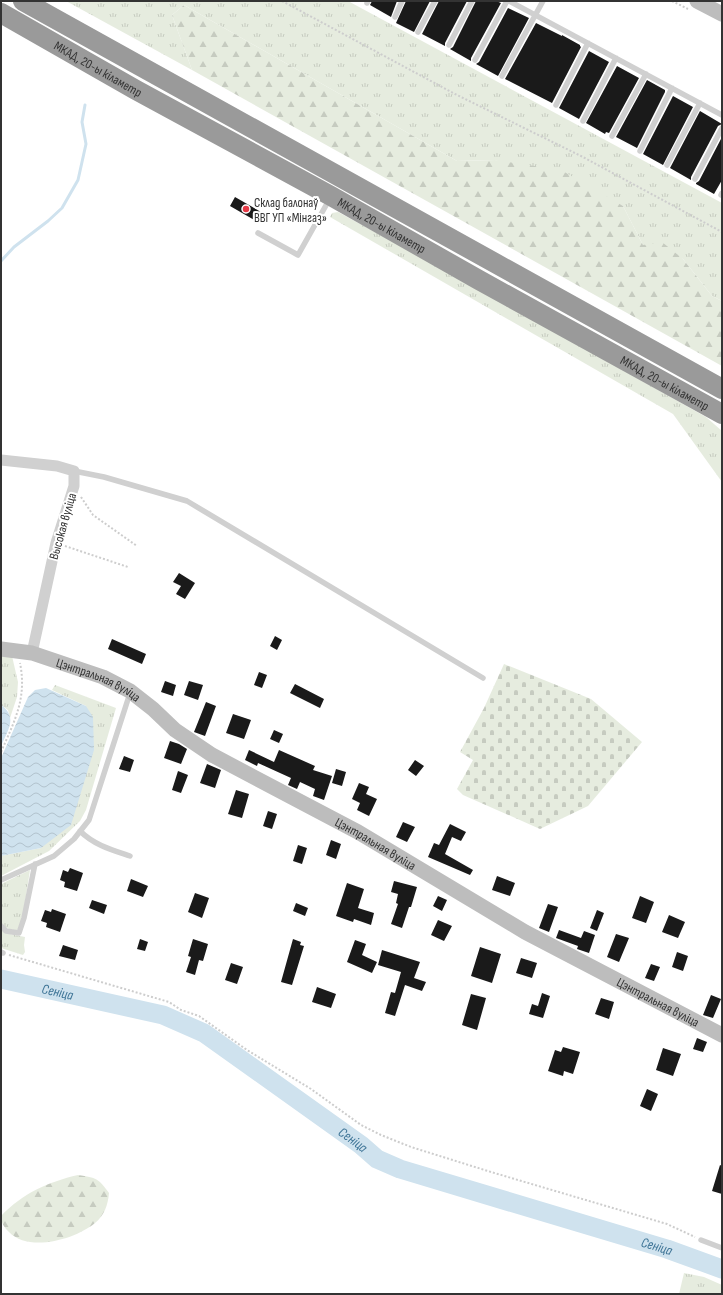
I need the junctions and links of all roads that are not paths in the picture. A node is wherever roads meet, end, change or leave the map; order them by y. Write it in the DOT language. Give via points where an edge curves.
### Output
graph roads {
  1 [pos="24,1"];
  2 [pos="402,1"];
  3 [pos="435,1"];
  4 [pos="472,1"];
  5 [pos="508,1"];
  6 [pos="543,1"];
  7 [pos="697,1"];
  8 [pos="1,13"];
  9 [pos="722,14"];
  10 [pos="536,15"];
  11 [pos="394,17"];
  12 [pos="418,32"];
  13 [pos="588,43"];
  14 [pos="448,45"];
  15 [pos="616,58"];
  16 [pos="475,60"];
  17 [pos="646,74"];
  18 [pos="502,76"];
  19 [pos="672,88"];
  20 [pos="700,103"];
  21 [pos="556,105"];
  22 [pos="722,115"];
  23 [pos="583,121"];
  24 [pos="722,128"];
  25 [pos="612,136"];
  26 [pos="640,151"];
  27 [pos="667,165"];
  28 [pos="695,179"];
  29 [pos="331,196"];
  30 [pos="258,233"];
  31 [pos="722,389"];
  32 [pos="696,400"];
  33 [pos="722,414"];
  34 [pos="722,422"];
  35 [pos="1,460"];
  36 [pos="74,471"];
  37 [pos="1,649"];
  38 [pos="26,652"];
  39 [pos="484,678"];
  40 [pos="130,692"];
  41 [pos="80,831"];
  42 [pos="130,856"];
  43 [pos="35,864"];
  44 [pos="1,880"];
  45 [pos="1,926"];
  46 [pos="722,1035"];
  47 [pos="701,1240"];
  48 [pos="722,1248"];
  1 -- 31 [label="highway, МКАД, 20-ы кіламетр"];
  2 -- 11 [label="lane"];
  3 -- 12 [label="lane"];
  4 -- 14 [label="lane"];
  5 -- 10 [label="lane"];
  5 -- 16 [label="lane"];
  6 -- 10 [label="lane"];
  7 -- 9 [label="street"];
  8 -- 29 [label="highway, МКАД, 20-ы кіламетр"];
  10 -- 13 [label="lane"];
  10 -- 18 [label="lane"];
  13 -- 15 [label="lane"];
  13 -- 21 [label="lane"];
  15 -- 17 [label="lane"];
  15 -- 23 [label="lane"];
  17 -- 19 [label="lane"];
  17 -- 25 [label="lane"];
  19 -- 20 [label="lane"];
  19 -- 26 [label="lane"];
  20 -- 22 [label="lane"];
  20 -- 27 [label="lane"];
  24 -- 28 [label="lane"];
  29 -- 30 [label="lane" via="298,255"];
  29 -- 32 [label="highway, МКАД, 20-ы кіламетр"];
  32 -- 33 [label="highway, МКАД, 20-ы кіламетр"];
  32 -- 34 [label="highway"];
  35 -- 36 [label="street" via="57,466"];
  36 -- 38 [label="street, Высокая вуліца" via="74,486"];
  36 -- 39 [label="lane" via="187,501"];
  37 -- 38 [label="street, Цэнтральная вуліца"];
  38 -- 40 [label="street, Цэнтральная вуліца" via="104,677"];
  40 -- 41 [label="lane" via="89,820"];
  40 -- 46 [label="street, Цэнтральная вуліца" via="175,730 212,755 358,832 525,932"];
  41 -- 42 [label="lane" via="99,845"];
  41 -- 43 [label="lane" via="54,856"];
  43 -- 44 [label="lane"];
  43 -- 45 [label="lane" via="19,933 6,931"];
  47 -- 48 [label="lane"];
}
